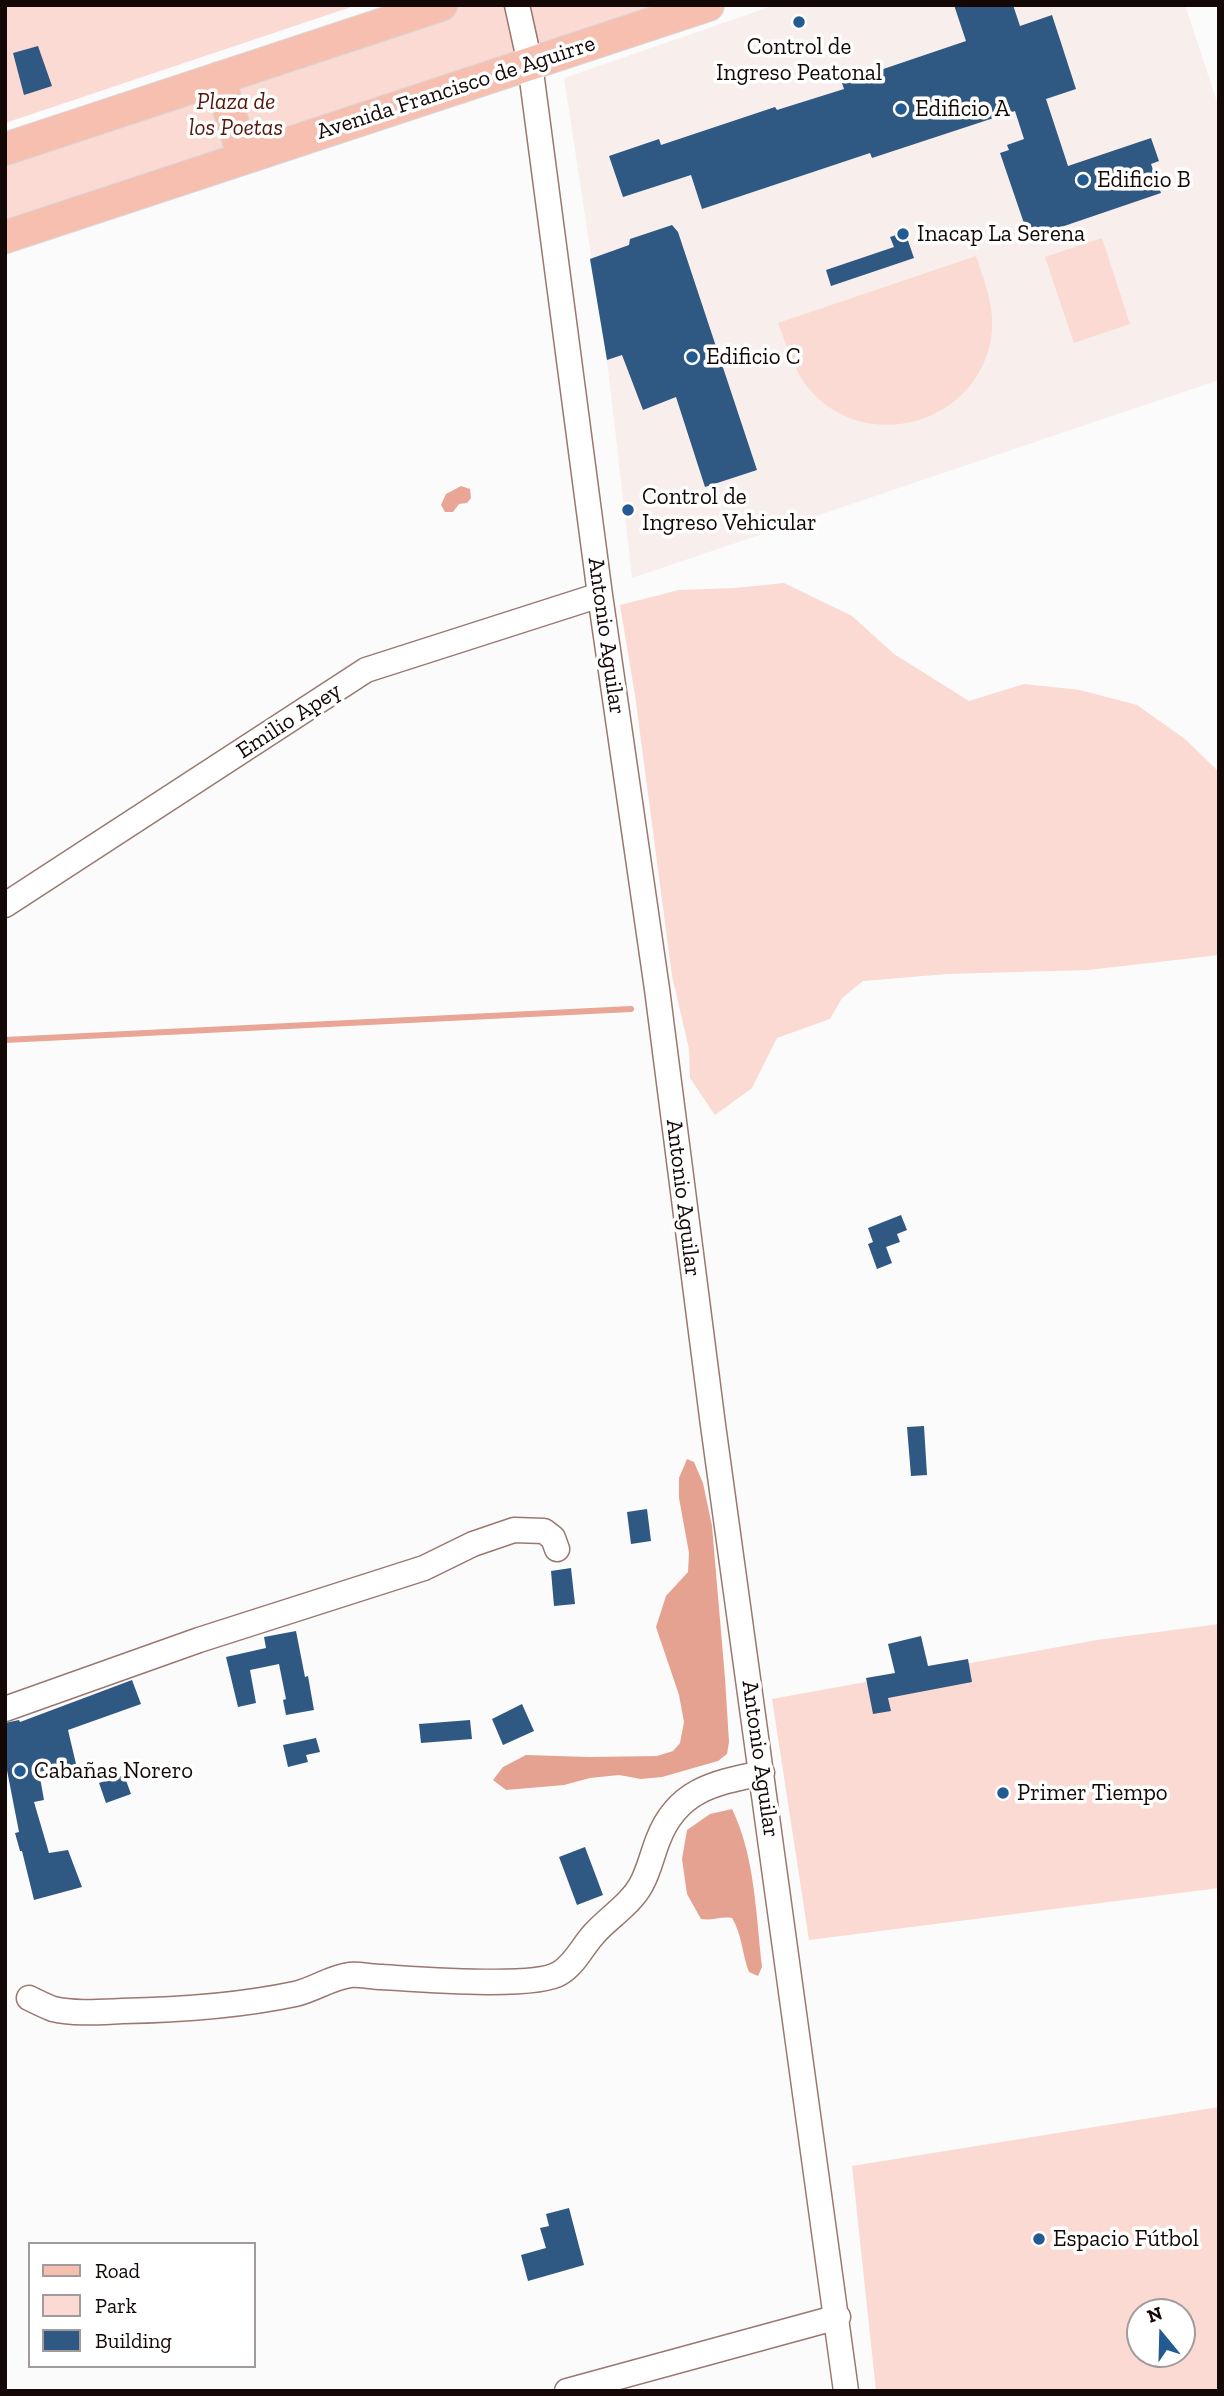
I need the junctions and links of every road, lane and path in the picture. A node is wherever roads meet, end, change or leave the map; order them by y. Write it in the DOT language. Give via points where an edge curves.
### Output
graph roads {
  1 [pos="441,5"];
  2 [pos="517,5"];
  3 [pos="708,5"];
  4 [pos="530,64"];
  5 [pos="219,78"];
  6 [pos="5,149"];
  7 [pos="244,158"];
  8 [pos="5,237"];
  9 [pos="600,595"];
  10 [pos="5,905"];
  11 [pos="557,1549"];
  12 [pos="5,1709"];
  13 [pos="762,1773"];
  14 [pos="29,1998"];
  15 [pos="838,2316"];
  16 [pos="567,2391"];
  17 [pos="846,2391"];
  1 -- 5 [label="main road"];
  2 -- 4 [label="street, Antonio Aguilar"];
  3 -- 4 [label="main road, Avenida Francisco de Aguirre"];
  4 -- 7 [label="main road, Avenida Francisco de Aguirre"];
  4 -- 9 [label="street, Antonio Aguilar"];
  5 -- 6 [label="main road"];
  5 -- 7 [label="main road"];
  7 -- 8 [label="main road, Avenida Francisco de Aguirre"];
  9 -- 10 [label="street, Emilio Apey" via="366,670"];
  9 -- 13 [label="street, Antonio Aguilar"];
  11 -- 12 [label="street" via="544,1531 514,1530 424,1568 199,1640"];
  13 -- 14 [label="street" via="689,1796 674,1809 641,1886 584,1945 572,1964 544,1980 349,1975 252,2003 127,2011 78,2012"];
  13 -- 15 [label="street, Antonio Aguilar"];
  15 -- 16 [label="street"];
  15 -- 17 [label="street, Antonio Aguilar"];
}
